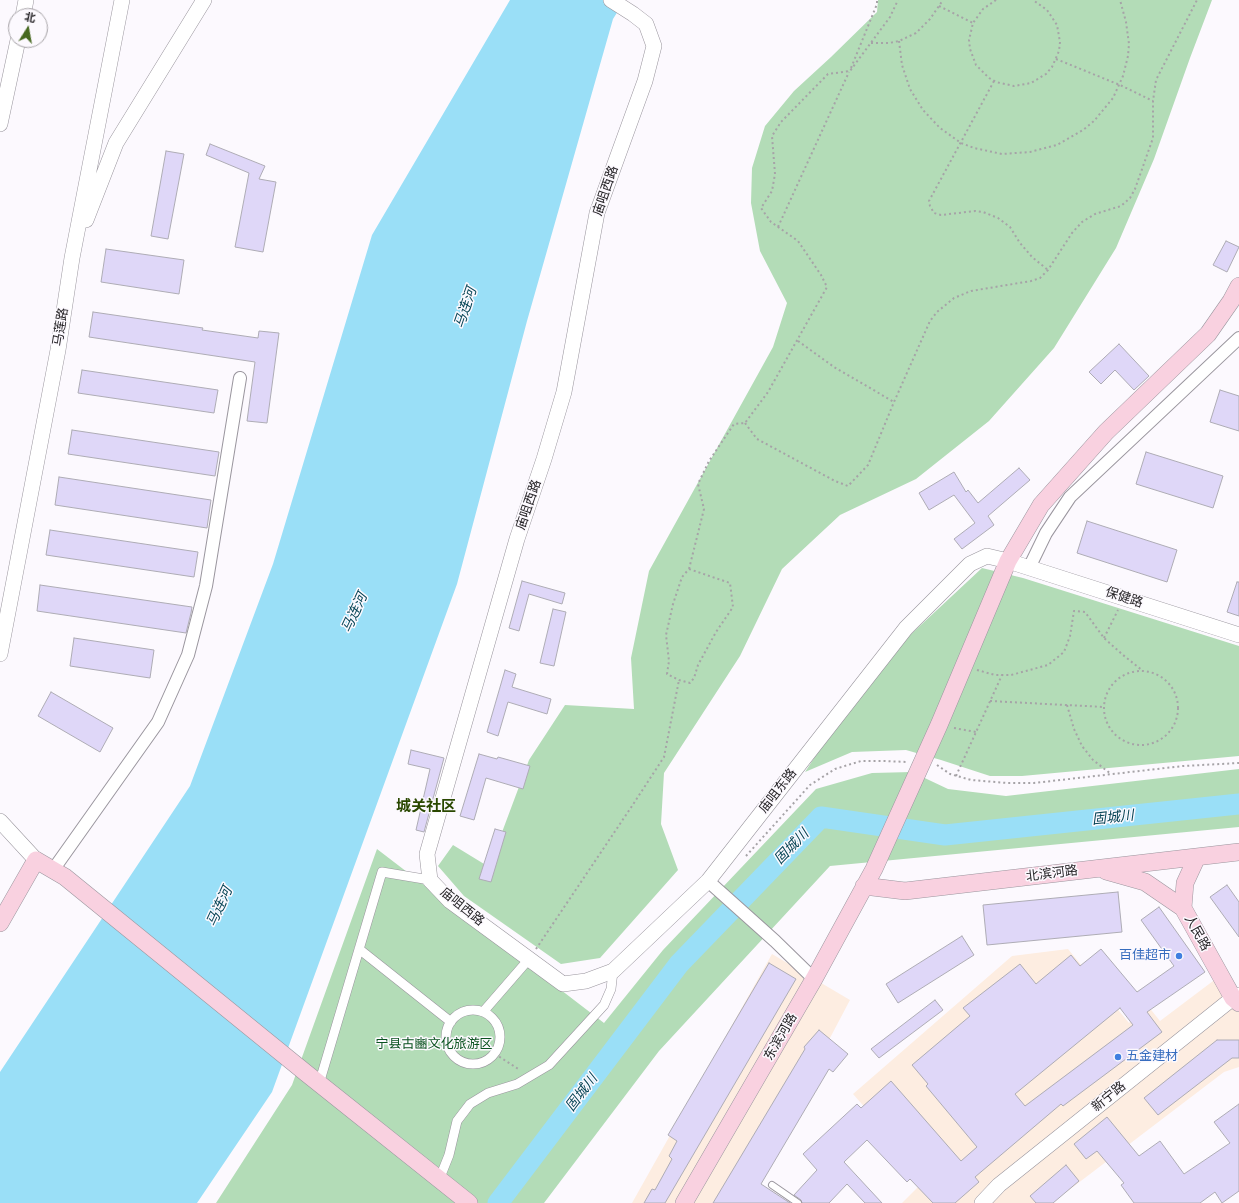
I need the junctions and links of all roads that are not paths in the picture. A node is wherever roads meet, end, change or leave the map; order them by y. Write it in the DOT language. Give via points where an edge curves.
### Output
graph roads {
  1 [pos="122,0"];
  2 [pos="204,0"];
  3 [pos="611,0"];
  4 [pos="16,48"];
  5 [pos="0,124"];
  6 [pos="72,258"];
  7 [pos="1239,286"];
  8 [pos="1239,338"];
  9 [pos="240,378"];
  10 [pos="1008,561"];
  11 [pos="1028,568"];
  12 [pos="1239,635"];
  13 [pos="0,654"];
  14 [pos="0,821"];
  15 [pos="1239,852"];
  16 [pos="1197,857"];
  17 [pos="36,860"];
  18 [pos="1098,868"];
  19 [pos="59,874"];
  20 [pos="430,880"];
  21 [pos="708,881"];
  22 [pos="864,886"];
  23 [pos="1183,908"];
  24 [pos="0,923"];
  25 [pos="359,949"];
  26 [pos="529,959"];
  27 [pos="613,971"];
  28 [pos="814,979"];
  29 [pos="1237,998"];
  30 [pos="483,1012"];
  31 [pos="451,1022"];
  32 [pos="319,1084"];
  33 [pos="439,1180"];
  34 [pos="772,1185"];
  35 [pos="464,1199"];
  36 [pos="684,1203"];
  37 [pos="798,1203"];
  38 [pos="982,1203"];
  1 -- 6 [label="street, 马莲路"];
  2 -- 6 [label="street" via="116,143"];
  3 -- 20 [label="street, 庙咀西路" via="646,24 654,46 645,81 597,213 564,392 517,539 427,854"];
  4 -- 5 [label="street"];
  6 -- 13 [label="street, 马莲路" via="58,350"];
  7 -- 10 [label="main road, 东滨河路" via="1208,334 1106,432 1041,505"];
  8 -- 11 [label="street" via="1070,497 1046,533"];
  9 -- 19 [label="street" via="206,586 188,655 158,722"];
  10 -- 11 [label="street, 保健路"];
  10 -- 21 [label="street, 庙咀东路" via="987,556 970,564 906,628"];
  10 -- 22 [label="main road, 东滨河路" via="921,766"];
  11 -- 12 [label="street, 保健路"];
  14 -- 17 [label="street"];
  15 -- 16 [label="main road, 北滨河路"];
  16 -- 18 [label="main road, 北滨河路"];
  16 -- 23 [label="main road, 人民路" via="1186,883"];
  17 -- 19 [label="main road"];
  17 -- 24 [label="main road"];
  18 -- 22 [label="main road, 北滨河路" via="906,891"];
  18 -- 23 [label="main road" via="1145,882"];
  19 -- 32 [label="main road"];
  20 -- 25 [label="street" via="382,872"];
  20 -- 26 [label="street, 庙咀西路" via="450,901"];
  21 -- 27 [label="street, 庙咀东路"];
  21 -- 28 [label="street"];
  22 -- 28 [label="main road, 东滨河路"];
  23 -- 29 [label="main road, 人民路"];
  25 -- 31 [label="street"];
  25 -- 32 [label="street"];
  26 -- 27 [label="street, 庙咀东路" via="563,984 586,981"];
  26 -- 30 [label="street"];
  27 -- 33 [label="street" via="611,989 604,1005 549,1065 517,1084 488,1094 470,1104 457,1121 449,1155"];
  28 -- 36 [label="main road, 东滨河路"];
  29 -- 38 [label="street, 新宁路" via="999,1185"];
  30 -- 31 [label="street" via="466,1011 457,1015"];
  30 -- 31 [label="street" via="496,1022 501,1038 495,1054 480,1064 461,1062 448,1048 447,1030"];
  32 -- 33 [label="main road"];
  33 -- 35 [label="main road"];
  34 -- 37 [label="lane"];
}
